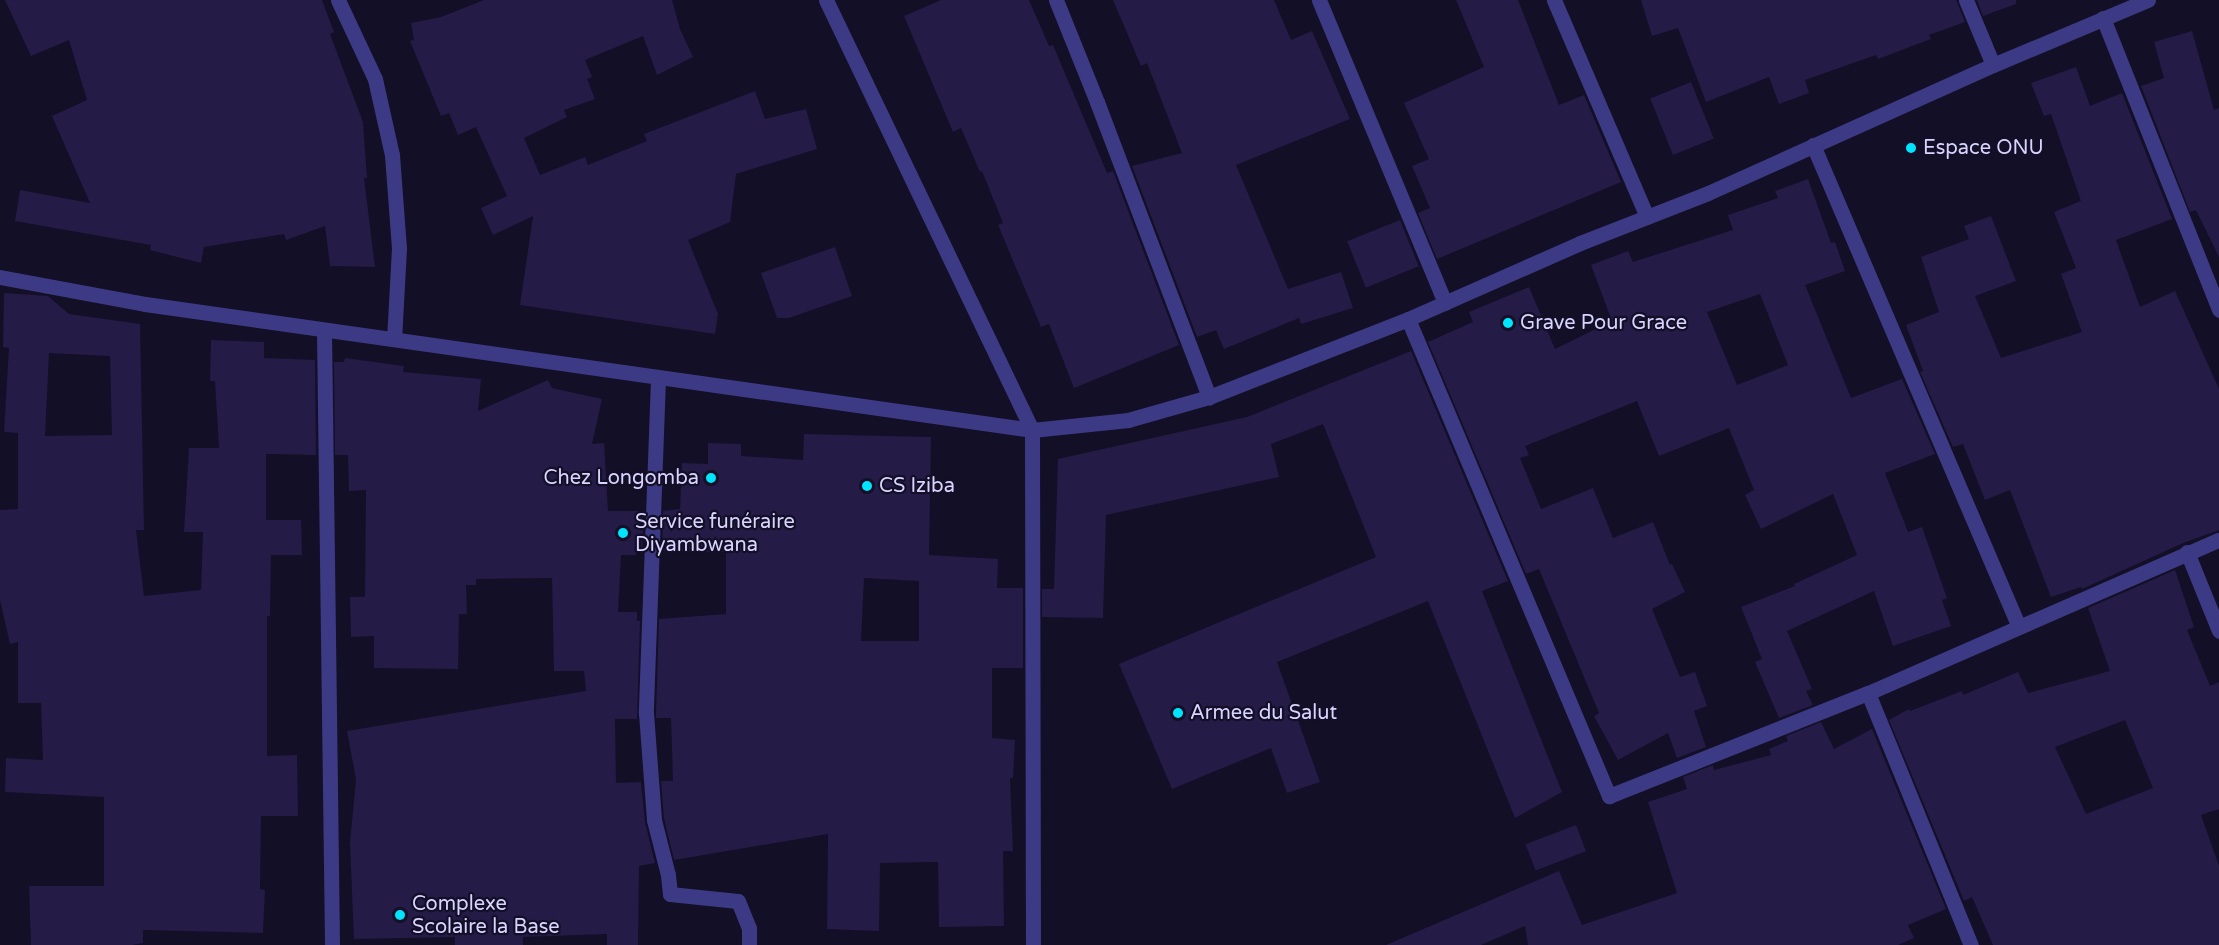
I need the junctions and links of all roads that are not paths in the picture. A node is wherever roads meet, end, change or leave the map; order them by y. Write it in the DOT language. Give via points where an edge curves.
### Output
graph roads {
  1 [pos="338,0"];
  2 [pos="826,0"];
  3 [pos="1056,0"];
  4 [pos="1319,0"];
  5 [pos="1554,0"];
  6 [pos="1966,0"];
  7 [pos="2148,0"];
  8 [pos="2103,18"];
  9 [pos="1993,65"];
  10 [pos="1813,145"];
  11 [pos="1647,217"];
  12 [pos="0,277"];
  13 [pos="1445,303"];
  14 [pos="2219,309"];
  15 [pos="1408,319"];
  16 [pos="324,331"];
  17 [pos="394,339"];
  18 [pos="658,379"];
  19 [pos="1209,397"];
  20 [pos="1032,430"];
  21 [pos="2219,540"];
  22 [pos="2187,552"];
  23 [pos="2019,627"];
  24 [pos="2219,631"];
  25 [pos="1868,693"];
  26 [pos="332,945"];
  27 [pos="749,945"];
  28 [pos="1033,945"];
  29 [pos="1971,945"];
  1 -- 17 [label="street" via="375,80 392,155 399,248"];
  2 -- 20 [label="street"];
  3 -- 19 [label="street"];
  4 -- 13 [label="street"];
  5 -- 11 [label="street"];
  6 -- 9 [label="street"];
  7 -- 8 [label="street"];
  8 -- 9 [label="street"];
  8 -- 14 [label="street"];
  9 -- 10 [label="street"];
  10 -- 11 [label="street"];
  10 -- 23 [label="street"];
  11 -- 13 [label="street"];
  12 -- 16 [label="street"];
  13 -- 15 [label="street"];
  15 -- 19 [label="street"];
  15 -- 25 [label="street" via="1609,796"];
  16 -- 17 [label="street"];
  16 -- 26 [label="street"];
  17 -- 18 [label="street"];
  18 -- 20 [label="street"];
  18 -- 27 [label="street" via="646,712 654,820 670,894 738,901 749,928"];
  19 -- 20 [label="street" via="1128,420"];
  20 -- 28 [label="street"];
  21 -- 22 [label="street"];
  22 -- 23 [label="street"];
  22 -- 24 [label="street"];
  23 -- 25 [label="street"];
  25 -- 29 [label="street"];
}
